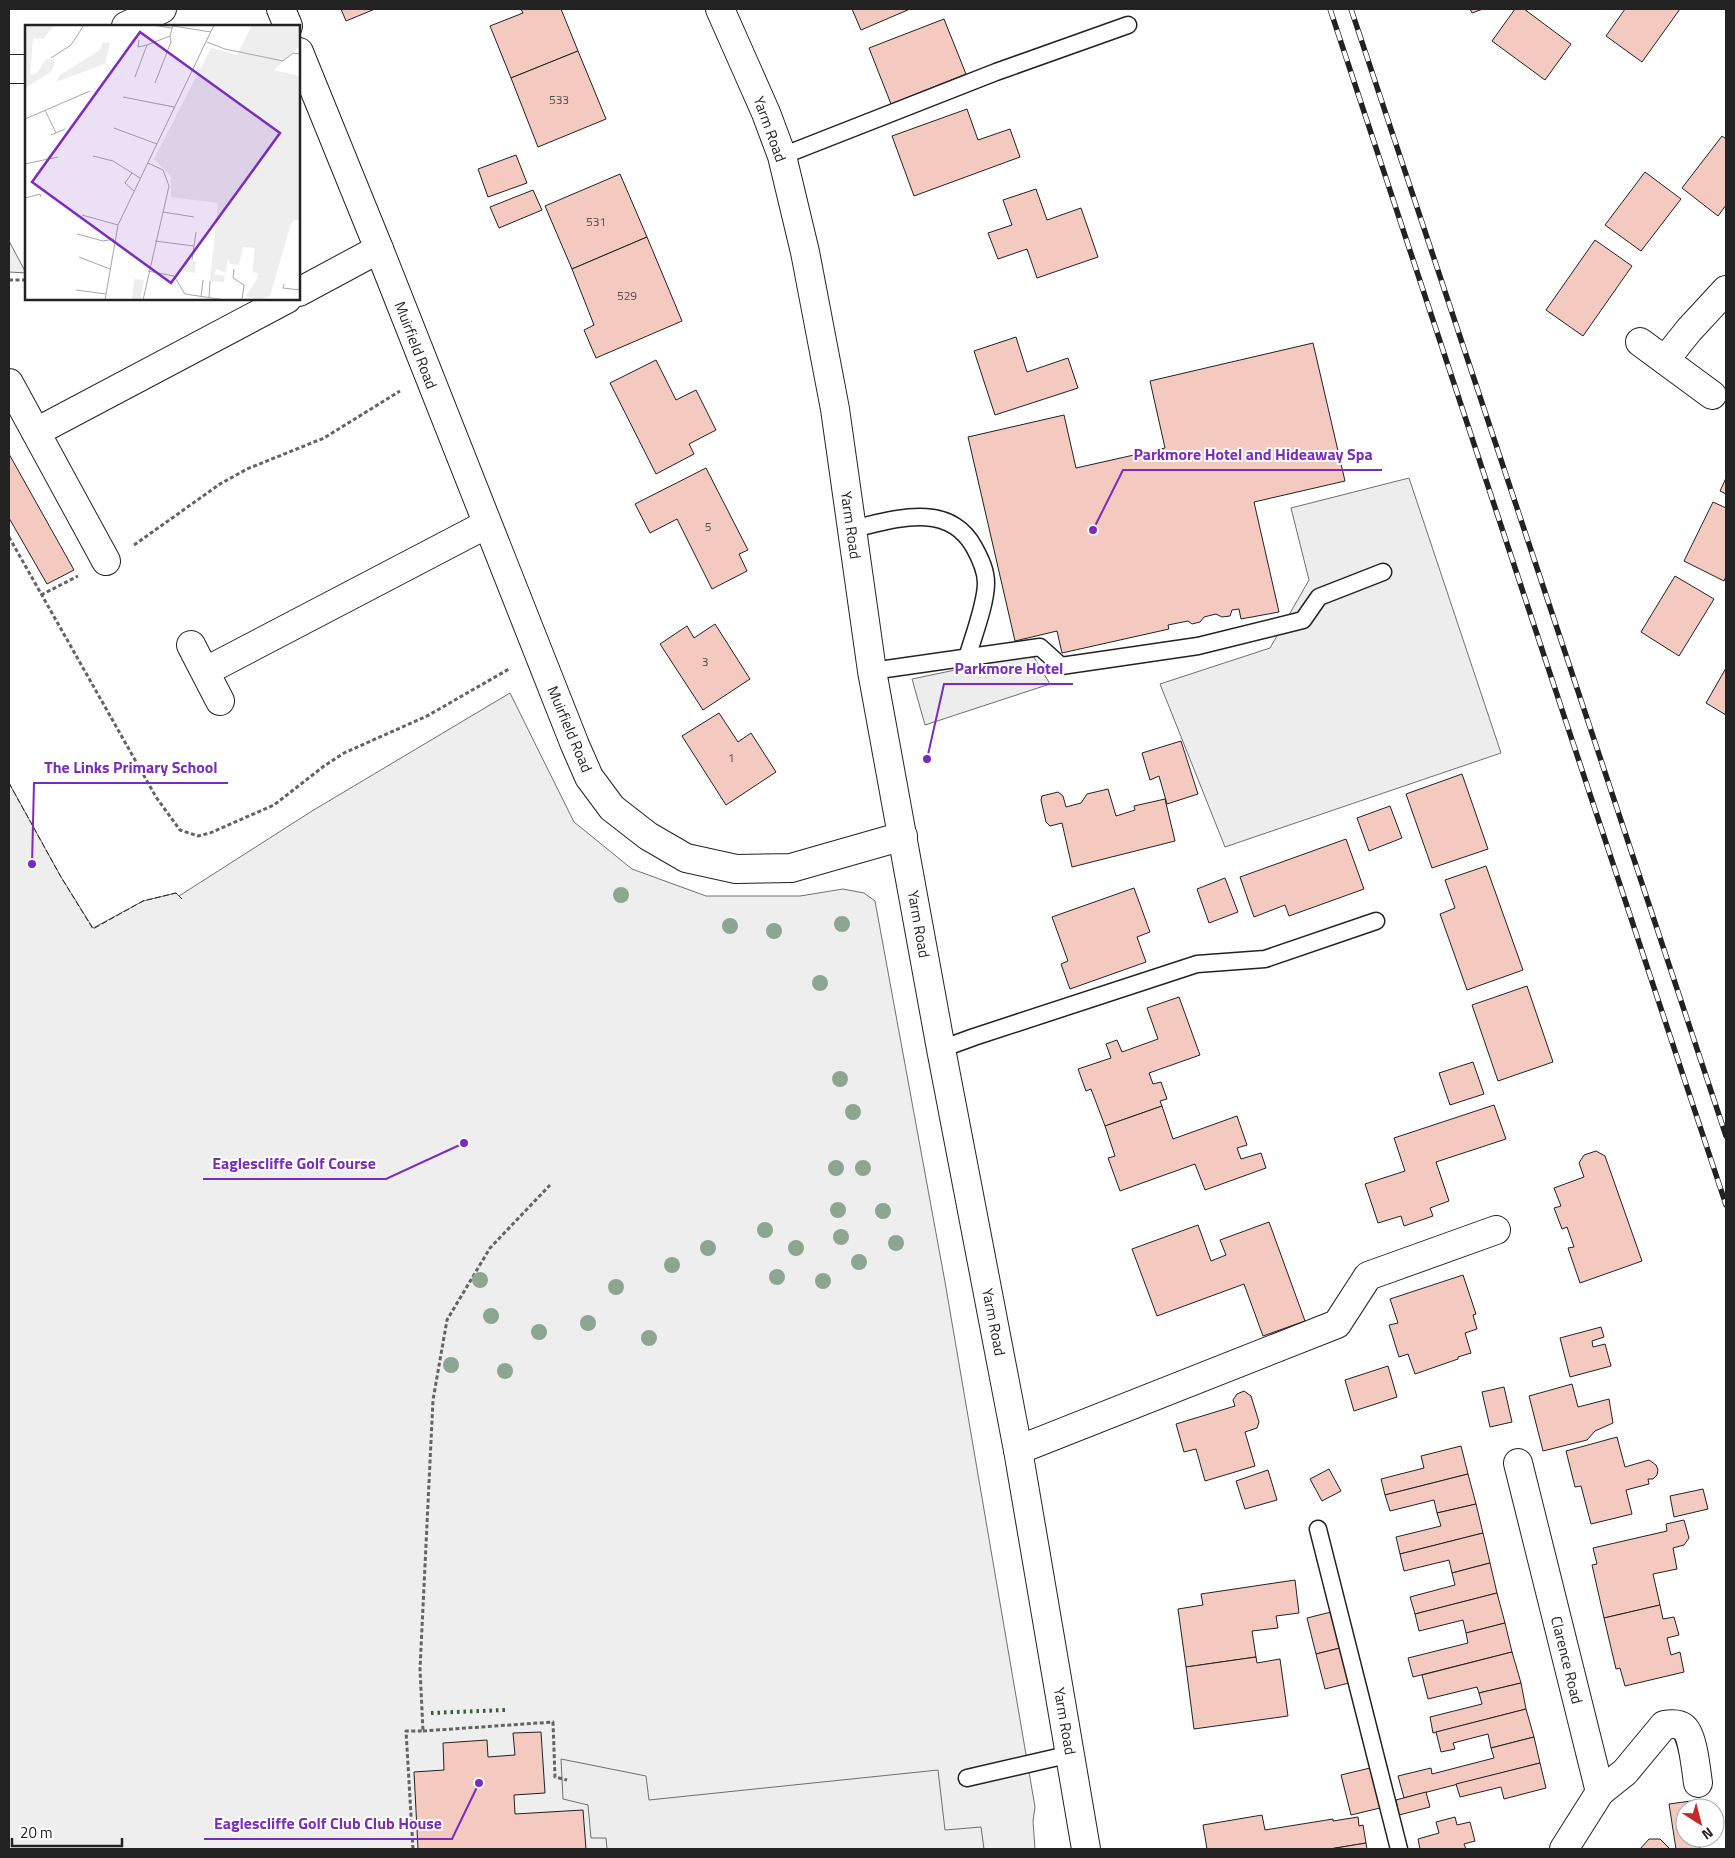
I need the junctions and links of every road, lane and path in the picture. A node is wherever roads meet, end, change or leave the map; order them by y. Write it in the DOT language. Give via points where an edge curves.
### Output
graph roads {
  1 [pos="162,9"];
  2 [pos="281,9"];
  3 [pos="728,12"];
  4 [pos="128,25"];
  5 [pos="288,25"];
  6 [pos="1128,26"];
  7 [pos="300,54"];
  8 [pos="9,69"];
  9 [pos="25,69"];
  10 [pos="782,156"];
  11 [pos="379,249"];
  12 [pos="9,280"];
  13 [pos="25,280"];
  14 [pos="1726,290"];
  15 [pos="300,291"];
  16 [pos="284,300"];
  17 [pos="1640,342"];
  18 [pos="1665,360"];
  19 [pos="9,383"];
  20 [pos="402,389"];
  21 [pos="1712,395"];
  22 [pos="36,432"];
  23 [pos="486,524"];
  24 [pos="852,529"];
  25 [pos="106,561"];
  26 [pos="1383,572"];
  27 [pos="41,596"];
  28 [pos="191,645"];
  29 [pos="967,658"];
  30 [pos="872,671"];
  31 [pos="206,672"];
  32 [pos="220,701"];
  33 [pos="903,836"];
  34 [pos="1376,920"];
  35 [pos="941,1049"];
  36 [pos="550,1185"];
  37 [pos="1496,1230"];
  38 [pos="1018,1450"];
  39 [pos="1518,1463"];
  40 [pos="1318,1529"];
  41 [pos="423,1731"];
  42 [pos="1071,1754"];
  43 [pos="967,1778"];
  44 [pos="567,1780"];
  45 [pos="1698,1783"];
  46 [pos="1600,1792"];
  47 [pos="413,1849"];
  48 [pos="1086,1849"];
  49 [pos="1398,1849"];
  50 [pos="1564,1849"];
  1 -- 4 [label="street"];
  2 -- 5 [label="street"];
  3 -- 10 [label="street, Yarm Road"];
  6 -- 10 [label="lane" via="996,72"];
  7 -- 11 [label="street, Muirfield Road"];
  8 -- 9 [label="street"];
  10 -- 24 [label="street, Yarm Road" via="805,252 835,409"];
  11 -- 15 [label="street"];
  11 -- 23 [label="street, Muirfield Road"];
  12 -- 13 [label="path"];
  14 -- 18 [label="street"];
  16 -- 22 [label="street"];
  17 -- 18 [label="street"];
  18 -- 21 [label="street"];
  19 -- 22 [label="street"];
  20 -- 25 [label="path" via="324,438 247,469 220,484 141,541"];
  22 -- 25 [label="street"];
  23 -- 31 [label="street"];
  23 -- 33 [label="street, Muirfield Road" via="589,777 612,808 648,836 686,858 736,868 791,868"];
  24 -- 29 [label="lane" via="915,516 938,517 970,539 982,561 986,583"];
  24 -- 30 [label="street, Yarm Road"];
  25 -- 27 [label="path"];
  26 -- 29 [label="lane" via="1319,597 1303,620 1198,646 1061,666 1040,647"];
  28 -- 31 [label="street"];
  29 -- 30 [label="lane"];
  30 -- 33 [label="street, Yarm Road"];
  31 -- 32 [label="street"];
  33 -- 35 [label="street, Yarm Road"];
  34 -- 35 [label="lane" via="1266,959 1197,964"];
  35 -- 38 [label="street, Yarm Road"];
  36 -- 41 [label="path" via="490,1248 447,1320 433,1400 420,1669"];
  37 -- 38 [label="street" via="1368,1276 1337,1324"];
  38 -- 42 [label="street, Yarm Road"];
  39 -- 46 [label="street, Clarence Road"];
  40 -- 49 [label="lane"];
  41 -- 44 [label="path" via="553,1722 555,1777"];
  41 -- 47 [label="path" via="406,1731"];
  42 -- 43 [label="lane"];
  42 -- 48 [label="street, Yarm Road"];
  45 -- 46 [label="street" via="1688,1733 1682,1726 1672,1723 1664,1724 1625,1772"];
  46 -- 50 [label="street"];
}
